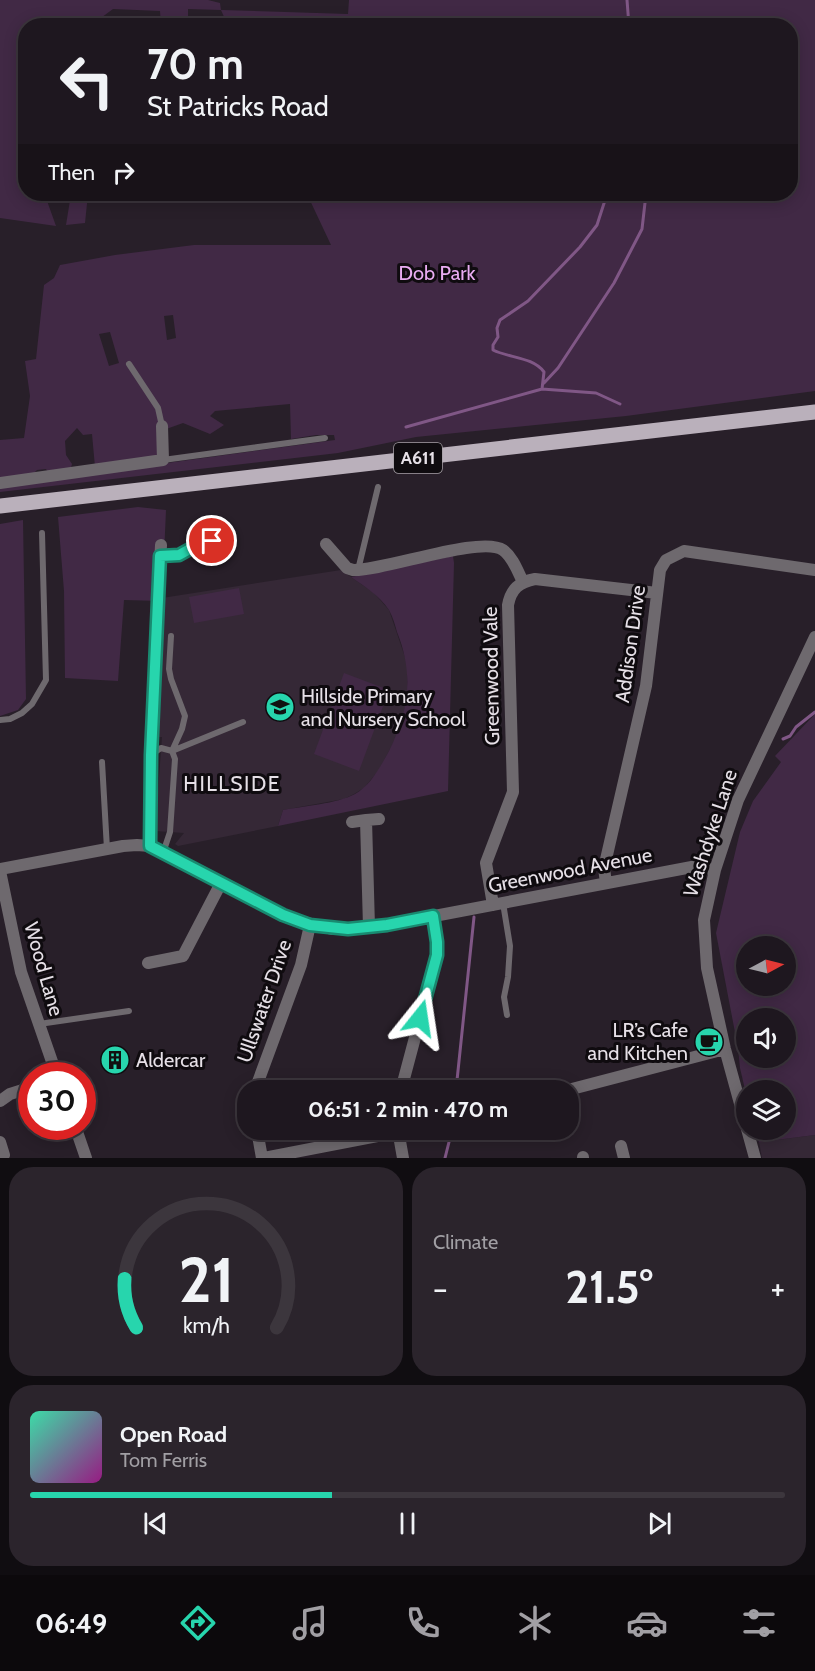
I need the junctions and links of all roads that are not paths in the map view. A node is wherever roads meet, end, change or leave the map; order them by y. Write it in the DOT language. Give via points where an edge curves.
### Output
graph roads {
  1 [pos="129,364"];
  2 [pos="815,412"];
  3 [pos="162,426"];
  4 [pos="325,438"];
  5 [pos="163,460"];
  6 [pos="0,483"];
  7 [pos="378,487"];
  8 [pos="0,505"];
  9 [pos="42,533"];
  10 [pos="211,541"];
  11 [pos="326,544"];
  12 [pos="353,569"];
  13 [pos="815,570"];
  14 [pos="520,576"];
  15 [pos="657,592"];
  16 [pos="171,636"];
  17 [pos="815,637"];
  18 [pos="0,720"];
  19 [pos="243,722"];
  20 [pos="172,751"];
  21 [pos="151,755"];
  22 [pos="102,762"];
  23 [pos="352,822"];
  24 [pos="150,846"];
  25 [pos="107,849"];
  26 [pos="163,853"];
  27 [pos="0,870"];
  28 [pos="715,870"];
  29 [pos="221,883"];
  30 [pos="606,883"];
  31 [pos="498,904"];
  32 [pos="433,916"];
  33 [pos="310,925"];
  34 [pos="369,927"];
  35 [pos="148,963"];
  36 [pos="129,1011"];
  37 [pos="507,1016"];
  38 [pos="39,1024"];
  39 [pos="725,1049"];
  40 [pos="52,1062"];
  41 [pos="259,1080"];
  42 [pos="404,1080"];
  43 [pos="579,1087"];
  44 [pos="18,1091"];
  45 [pos="0,1100"];
  46 [pos="80,1140"];
  47 [pos="259,1140"];
  48 [pos="353,1140"];
  49 [pos="400,1140"];
  50 [pos="0,1142"];
  51 [pos="4,1155"];
  52 [pos="753,1157"];
  53 [pos="86,1158"];
  54 [pos="263,1158"];
  55 [pos="404,1158"];
  1 -- 3 [label="lane" via="158,408"];
  2 -- 8 [label="main road, A611"];
  3 -- 5 [label="street"];
  4 -- 5 [label="lane"];
  5 -- 6 [label="street"];
  7 -- 12 [label="lane"];
  9 -- 18 [label="lane" via="46,680 22,713"];
  10 -- 21 [label="street" via="179,555 160,550"];
  11 -- 12 [label="street"];
  12 -- 14 [label="street" via="485,546 508,554"];
  13 -- 15 [label="street, Addison Drive" via="684,551 666,560 660,570"];
  14 -- 15 [label="street"];
  14 -- 31 [label="street, Greenwood Vale" via="508,604 513,792 486,863"];
  15 -- 30 [label="street, Addison Drive" via="646,686 604,868"];
  16 -- 20 [label="lane" via="169,669 185,716"];
  17 -- 28 [label="street, Washdyke Lane" via="746,782"];
  19 -- 20 [label="lane"];
  20 -- 21 [label="lane" via="161,748"];
  20 -- 26 [label="lane" via="175,759 170,832"];
  21 -- 24 [label="street"];
  22 -- 25 [label="lane"];
  23 -- 34 [label="street" via="372,819"];
  24 -- 25 [label="street"];
  24 -- 26 [label="street, Greenwood Avenue"];
  25 -- 27 [label="street"];
  26 -- 29 [label="street, Greenwood Avenue"];
  27 -- 38 [label="street, Wood Lane" via="21,972"];
  28 -- 30 [label="street, Greenwood Avenue" via="697,866"];
  28 -- 39 [label="street, Washdyke Lane" via="704,920 704,945"];
  29 -- 33 [label="street, Greenwood Avenue"];
  29 -- 35 [label="street" via="183,956"];
  30 -- 31 [label="street, Greenwood Avenue"];
  31 -- 32 [label="street, Greenwood Avenue"];
  31 -- 37 [label="lane" via="510,946 504,997"];
  32 -- 34 [label="street, Greenwood Avenue"];
  32 -- 42 [label="street" via="437,955"];
  33 -- 34 [label="street, Greenwood Avenue" via="332,929"];
  33 -- 41 [label="street, Ullswater Drive" via="301,965"];
  36 -- 38 [label="lane"];
  38 -- 40 [label="street, Wood Lane"];
  39 -- 43 [label="street"];
  39 -- 52 [label="street, Washdyke Lane"];
  44 -- 45 [label="street"];
  46 -- 53 [label="street"];
  47 -- 54 [label="street"];
  48 -- 54 [label="street"];
  49 -- 55 [label="street"];
  50 -- 51 [label="street"];
}
